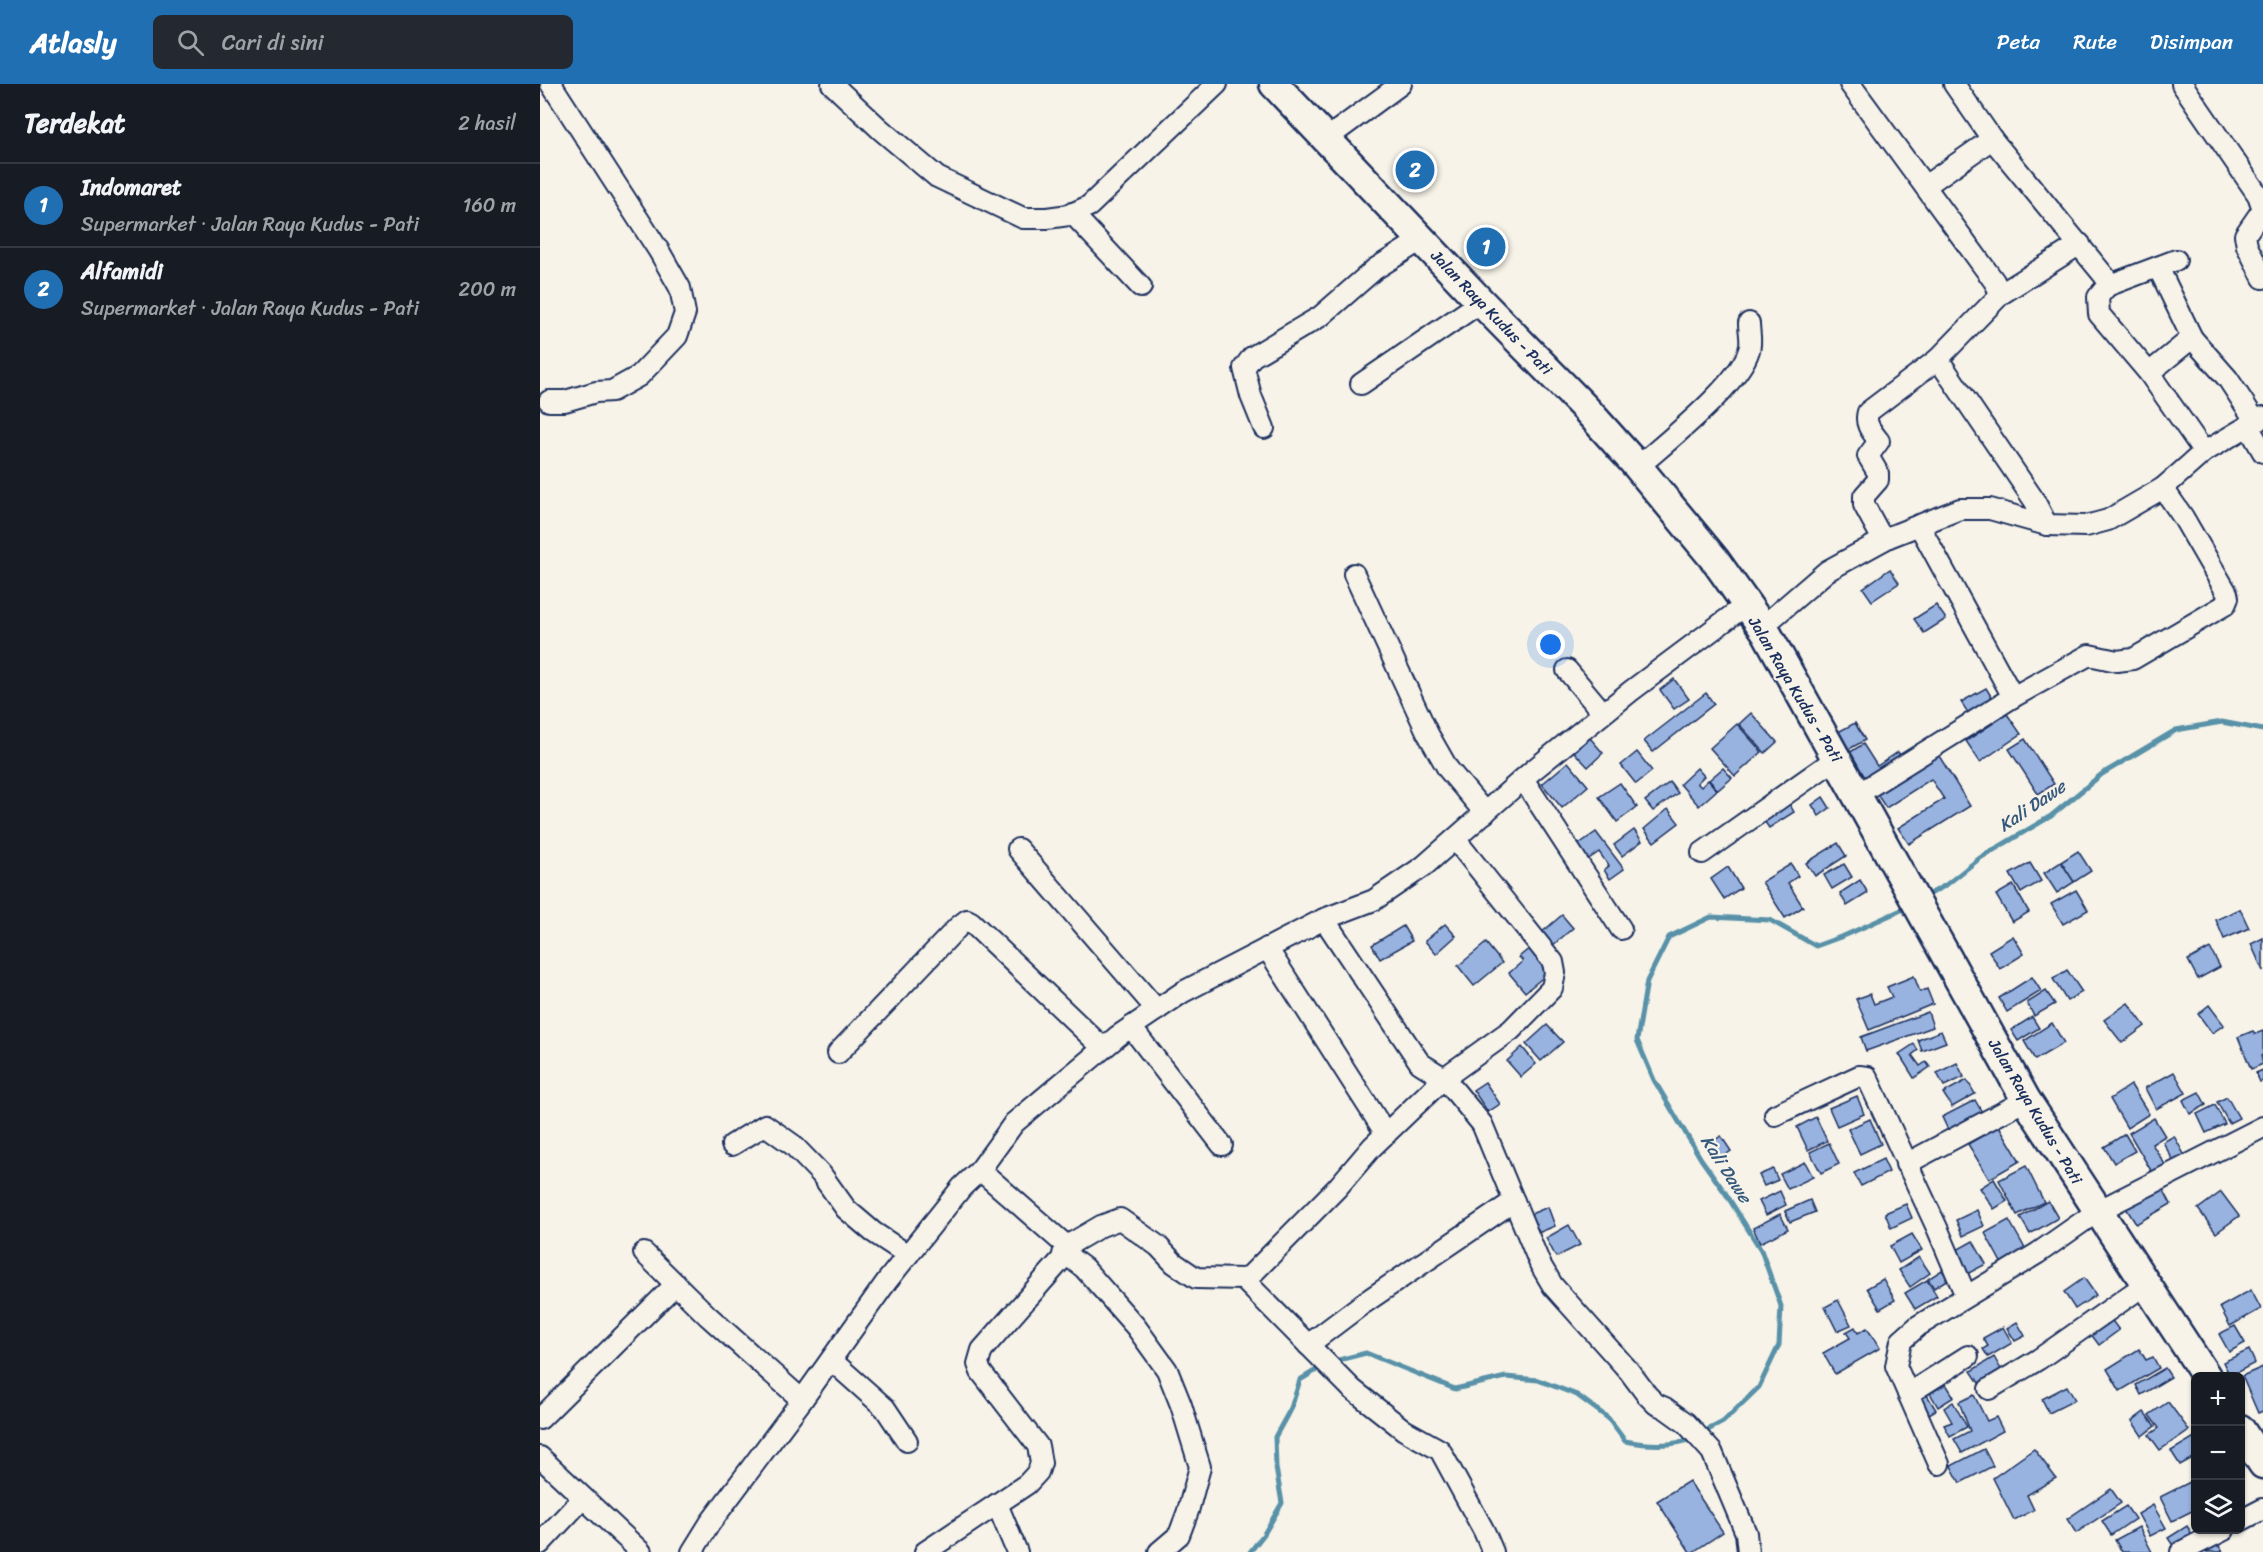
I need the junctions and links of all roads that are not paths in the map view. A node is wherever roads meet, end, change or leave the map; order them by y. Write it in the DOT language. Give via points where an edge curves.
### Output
graph roads {
  1 [pos="551,84"];
  2 [pos="832,84"];
  3 [pos="1217,84"];
  4 [pos="1274,84"];
  5 [pos="1401,84"];
  6 [pos="1850,84"];
  7 [pos="1954,84"];
  8 [pos="2182,84"];
  9 [pos="1326,139"];
  10 [pos="1992,139"];
  11 [pos="1925,186"];
  12 [pos="2263,209"];
  13 [pos="1072,213"];
  14 [pos="1421,240"];
  15 [pos="2080,244"];
  16 [pos="2263,278"];
  17 [pos="2107,286"];
  18 [pos="1141,287"];
  19 [pos="2001,294"];
  20 [pos="1481,303"];
  21 [pos="1749,323"];
  22 [pos="2192,338"];
  23 [pos="1938,359"];
  24 [pos="2149,373"];
  25 [pos="1361,384"];
  26 [pos="549,401"];
  27 [pos="2256,422"];
  28 [pos="1264,428"];
  29 [pos="2204,452"];
  30 [pos="2263,452"];
  31 [pos="1638,467"];
  32 [pos="2163,488"];
  33 [pos="1919,525"];
  34 [pos="2047,525"];
  35 [pos="1882,540"];
  36 [pos="1354,574"];
  37 [pos="1754,616"];
  38 [pos="1567,670"];
  39 [pos="2013,697"];
  40 [pos="1604,713"];
  41 [pos="1837,758"];
  42 [pos="1523,779"];
  43 [pos="1857,794"];
  44 [pos="1485,813"];
  45 [pos="1455,839"];
  46 [pos="1018,849"];
  47 [pos="1702,854"];
  48 [pos="1324,919"];
  49 [pos="1621,929"];
  50 [pos="1267,948"];
  51 [pos="1156,1010"];
  52 [pos="1131,1027"];
  53 [pos="1103,1048"];
  54 [pos="838,1053"];
  55 [pos="1444,1078"];
  56 [pos="2026,1100"];
  57 [pos="1775,1115"];
  58 [pos="2263,1127"];
  59 [pos="1386,1134"];
  60 [pos="732,1145"];
  61 [pos="1222,1145"];
  62 [pos="1906,1164"];
  63 [pos="980,1170"];
  64 [pos="1514,1201"];
  65 [pos="2098,1211"];
  66 [pos="1065,1250"];
  67 [pos="644,1253"];
  68 [pos="908,1255"];
  69 [pos="1245,1279"];
  70 [pos="676,1284"];
  71 [pos="2146,1284"];
  72 [pos="1966,1296"];
  73 [pos="1308,1345"];
  74 [pos="1968,1356"];
  75 [pos="831,1360"];
  76 [pos="2203,1372"];
  77 [pos="1989,1389"];
  78 [pos="1908,1394"];
  79 [pos="802,1400"];
  80 [pos="540,1419"];
  81 [pos="907,1441"];
  82 [pos="540,1456"];
  83 [pos="1939,1464"];
  84 [pos="583,1498"];
  85 [pos="997,1504"];
  86 [pos="2263,1509"];
  87 [pos="2245,1519"];
  88 [pos="2216,1534"];
  89 [pos="540,1544"];
  90 [pos="641,1552"];
  91 [pos="692,1552"];
  92 [pos="925,1552"];
  93 [pos="1017,1552"];
  94 [pos="1159,1552"];
  95 [pos="1493,1552"];
  96 [pos="1748,1552"];
  97 [pos="2181,1552"];
  1 -- 26 [label="street" via="659,251 680,288 685,313 677,336 639,376 612,390"];
  2 -- 13 [label="street" via="937,177 1023,218"];
  3 -- 13 [label="street" via="1089,206"];
  4 -- 9 [label="highway, Jalan Raya Kudus - Pati"];
  5 -- 9 [label="street"];
  6 -- 11 [label="street"];
  7 -- 10 [label="street"];
  8 -- 12 [label="street" via="2258,195"];
  9 -- 14 [label="highway, Jalan Raya Kudus - Pati"];
  10 -- 11 [label="street"];
  10 -- 15 [label="street"];
  11 -- 19 [label="street"];
  12 -- 16 [label="street" via="2245,235"];
  13 -- 18 [label="street"];
  14 -- 20 [label="highway, Jalan Raya Kudus - Pati"];
  14 -- 28 [label="street" via="1375,269 1321,316 1252,357 1244,368 1245,378"];
  15 -- 17 [label="street" via="2106,278"];
  15 -- 19 [label="street"];
  17 -- 22 [label="street" via="2167,263"];
  17 -- 24 [label="street" via="2098,297 2099,314"];
  19 -- 23 [label="street"];
  20 -- 25 [label="street"];
  20 -- 31 [label="highway, Jalan Raya Kudus - Pati"];
  21 -- 31 [label="street" via="1750,349 1742,367"];
  22 -- 24 [label="street"];
  22 -- 27 [label="street" via="2222,371"];
  23 -- 34 [label="street"];
  23 -- 35 [label="street" via="1866,416 1879,441 1868,456 1878,480 1864,496 1864,505"];
  24 -- 29 [label="street"];
  27 -- 29 [label="street"];
  27 -- 30 [label="street"];
  29 -- 32 [label="street"];
  31 -- 37 [label="highway, Jalan Raya Kudus - Pati" via="1715,560"];
  32 -- 34 [label="street" via="2108,519 2086,526"];
  32 -- 39 [label="street" via="2227,593 2227,603 2133,659 2117,661 2089,655"];
  33 -- 34 [label="street" via="1973,507"];
  33 -- 35 [label="street"];
  33 -- 39 [label="street"];
  35 -- 37 [label="street"];
  36 -- 44 [label="street" via="1428,735 1448,769"];
  37 -- 40 [label="street"];
  37 -- 41 [label="highway, Jalan Raya Kudus - Pati"];
  38 -- 40 [label="street"];
  39 -- 43 [label="street"];
  40 -- 42 [label="street"];
  41 -- 43 [label="highway, Jalan Raya Kudus - Pati"];
  41 -- 47 [label="street"];
  42 -- 44 [label="street"];
  42 -- 49 [label="street"];
  43 -- 56 [label="highway, Jalan Raya Kudus - Pati"];
  44 -- 45 [label="street"];
  45 -- 48 [label="street" via="1424,867 1374,900"];
  45 -- 55 [label="street" via="1553,962 1555,973 1552,988 1511,1030"];
  46 -- 51 [label="street"];
  48 -- 50 [label="street"];
  48 -- 55 [label="street" via="1420,1063"];
  50 -- 51 [label="street"];
  50 -- 59 [label="street"];
  51 -- 52 [label="street"];
  52 -- 53 [label="street"];
  52 -- 61 [label="street"];
  53 -- 54 [label="street" via="967,920"];
  53 -- 63 [label="street" via="1014,1123"];
  55 -- 59 [label="street"];
  55 -- 64 [label="street" via="1482,1124"];
  56 -- 62 [label="street"];
  56 -- 65 [label="highway, Jalan Raya Kudus - Pati"];
  57 -- 62 [label="street" via="1859,1076 1867,1077"];
  58 -- 65 [label="street"];
  59 -- 69 [label="street"];
  60 -- 68 [label="street" via="765,1125 793,1145 821,1174 846,1209"];
  62 -- 72 [label="street"];
  63 -- 66 [label="street" via="1062,1242"];
  63 -- 68 [label="street"];
  64 -- 73 [label="street"];
  64 -- 96 [label="street" via="1553,1286 1647,1395 1686,1424 1712,1452 1746,1533"];
  65 -- 71 [label="highway, Jalan Raya Kudus - Pati"];
  65 -- 72 [label="street"];
  66 -- 69 [label="street" via="1101,1226 1120,1219 1196,1278"];
  66 -- 85 [label="street" via="978,1358 981,1372 1038,1446 1041,1463 1027,1484"];
  66 -- 94 [label="street" via="1136,1327 1167,1370 1181,1405 1200,1467 1179,1535"];
  67 -- 70 [label="street"];
  68 -- 75 [label="street"];
  69 -- 73 [label="street"];
  70 -- 79 [label="street"];
  70 -- 80 [label="street"];
  71 -- 76 [label="highway, Jalan Raya Kudus - Pati"];
  71 -- 77 [label="street"];
  72 -- 78 [label="street" via="1900,1341 1896,1366"];
  73 -- 95 [label="street" via="1352,1389 1404,1430 1440,1450"];
  74 -- 78 [label="street"];
  75 -- 79 [label="street"];
  75 -- 81 [label="street" via="885,1408"];
  78 -- 83 [label="street"];
  79 -- 91 [label="street"];
  82 -- 84 [label="street"];
  84 -- 89 [label="street"];
  84 -- 90 [label="street"];
  85 -- 92 [label="street"];
  85 -- 93 [label="street"];
  86 -- 87 [label="street"];
  88 -- 97 [label="street"];
}
